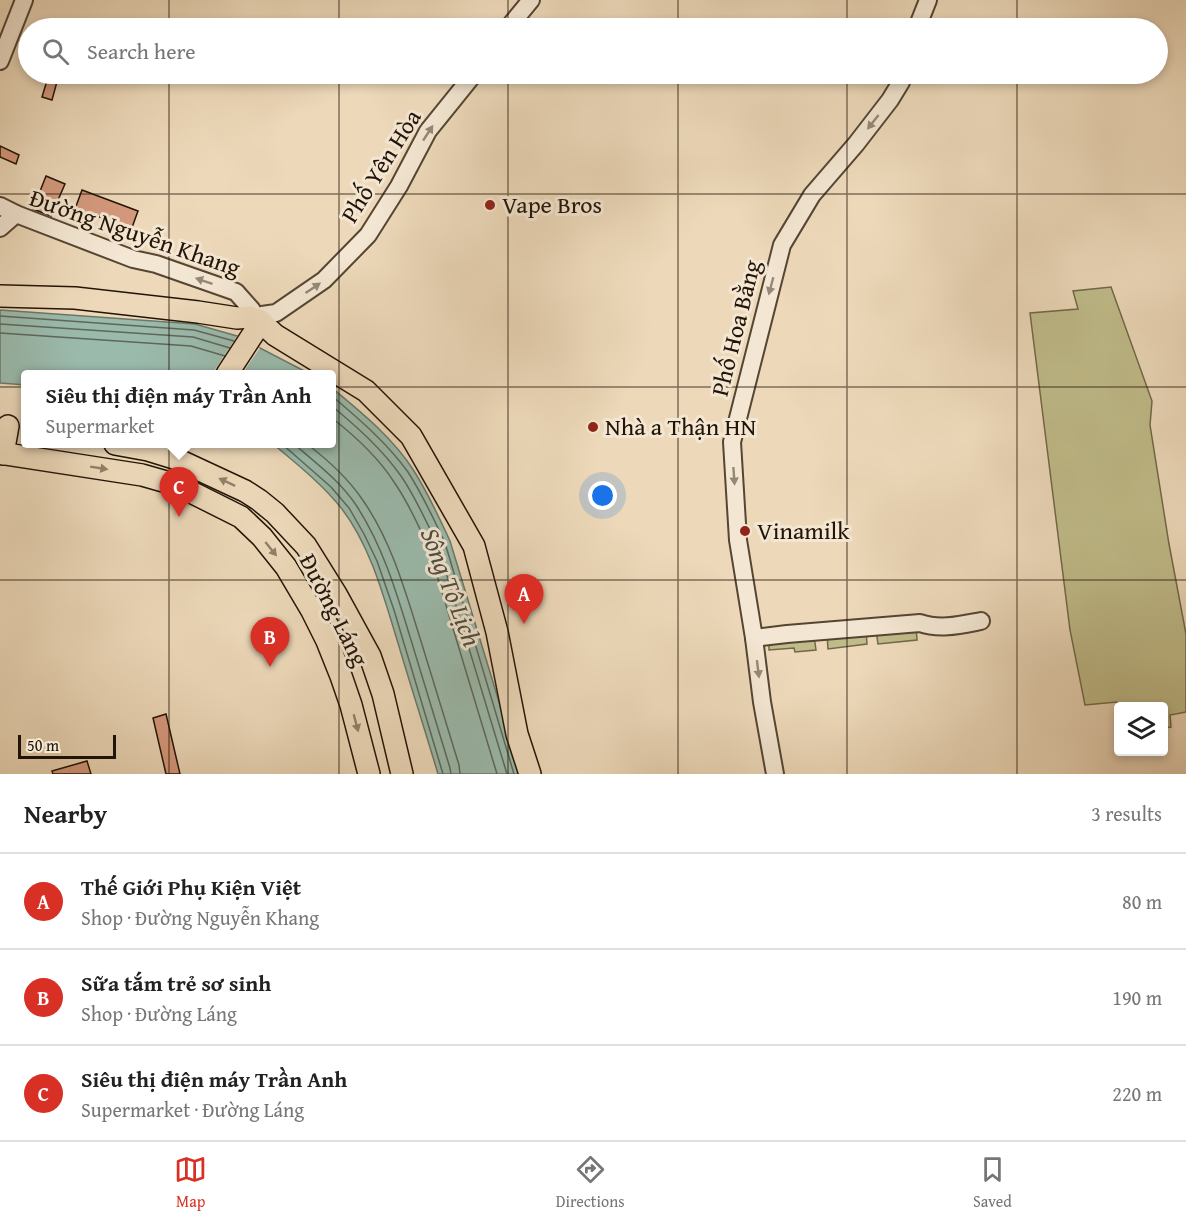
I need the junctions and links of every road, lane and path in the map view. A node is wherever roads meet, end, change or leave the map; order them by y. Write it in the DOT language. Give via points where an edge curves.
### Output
graph roads {
  1 [pos="24,0"];
  2 [pos="531,0"];
  3 [pos="928,0"];
  4 [pos="516,18"];
  5 [pos="921,18"];
  6 [pos="0,61"];
  7 [pos="466,84"];
  8 [pos="900,84"];
  9 [pos="0,206"];
  10 [pos="16,214"];
  11 [pos="0,228"];
  12 [pos="0,296"];
  13 [pos="256,317"];
  14 [pos="230,370"];
  15 [pos="332,370"];
  16 [pos="336,373"];
  17 [pos="11,426"];
  18 [pos="137,448"];
  19 [pos="178,451"];
  20 [pos="2,453"];
  21 [pos="981,621"];
  22 [pos="754,639"];
  23 [pos="400,764"];
  24 [pos="367,768"];
  25 [pos="530,774"];
  26 [pos="775,774"];
  1 -- 6 [label="street"];
  2 -- 4 [label="street"];
  3 -- 5 [label="street"];
  13 -- 7 [label="street, Phố Yên Hòa, one-way" via="276,313 324,280 369,235 428,131"];
  8 -- 22 [label="street, Phố Hoa Bằng, one-way" via="812,195 782,245 768,296 732,442 738,540"];
  9 -- 10 [label="street"];
  10 -- 11 [label="street, Đường Nguyễn Khang"];
  13 -- 10 [label="street, Đường Nguyễn Khang, one-way" via="236,292 133,259"];
  12 -- 13 [label="main road, Đường Nguyễn Khang" via="75,298"];
  13 -- 14 [label="main road" via="257,328"];
  13 -- 15 [label="main road, Đường Nguyễn Khang" via="275,335"];
  16 -- 25 [label="main road, Đường Nguyễn Khang" via="366,391 411,436 474,546 497,632 517,734"];
  17 -- 20 [label="main road"];
  18 -- 19 [label="main road, Đường Láng"];
  23 -- 19 [label="main road, Đường Láng, one-way" via="370,656 306,546 259,500"];
  20 -- 24 [label="main road, Đường Láng, one-way" via="142,475 177,485 241,517 286,567 312,611 341,676"];
  21 -- 22 [label="street"];
  22 -- 26 [label="street, Phố Hoa Bằng, one-way"];
  23 -- 24 [label="main road"];
}
